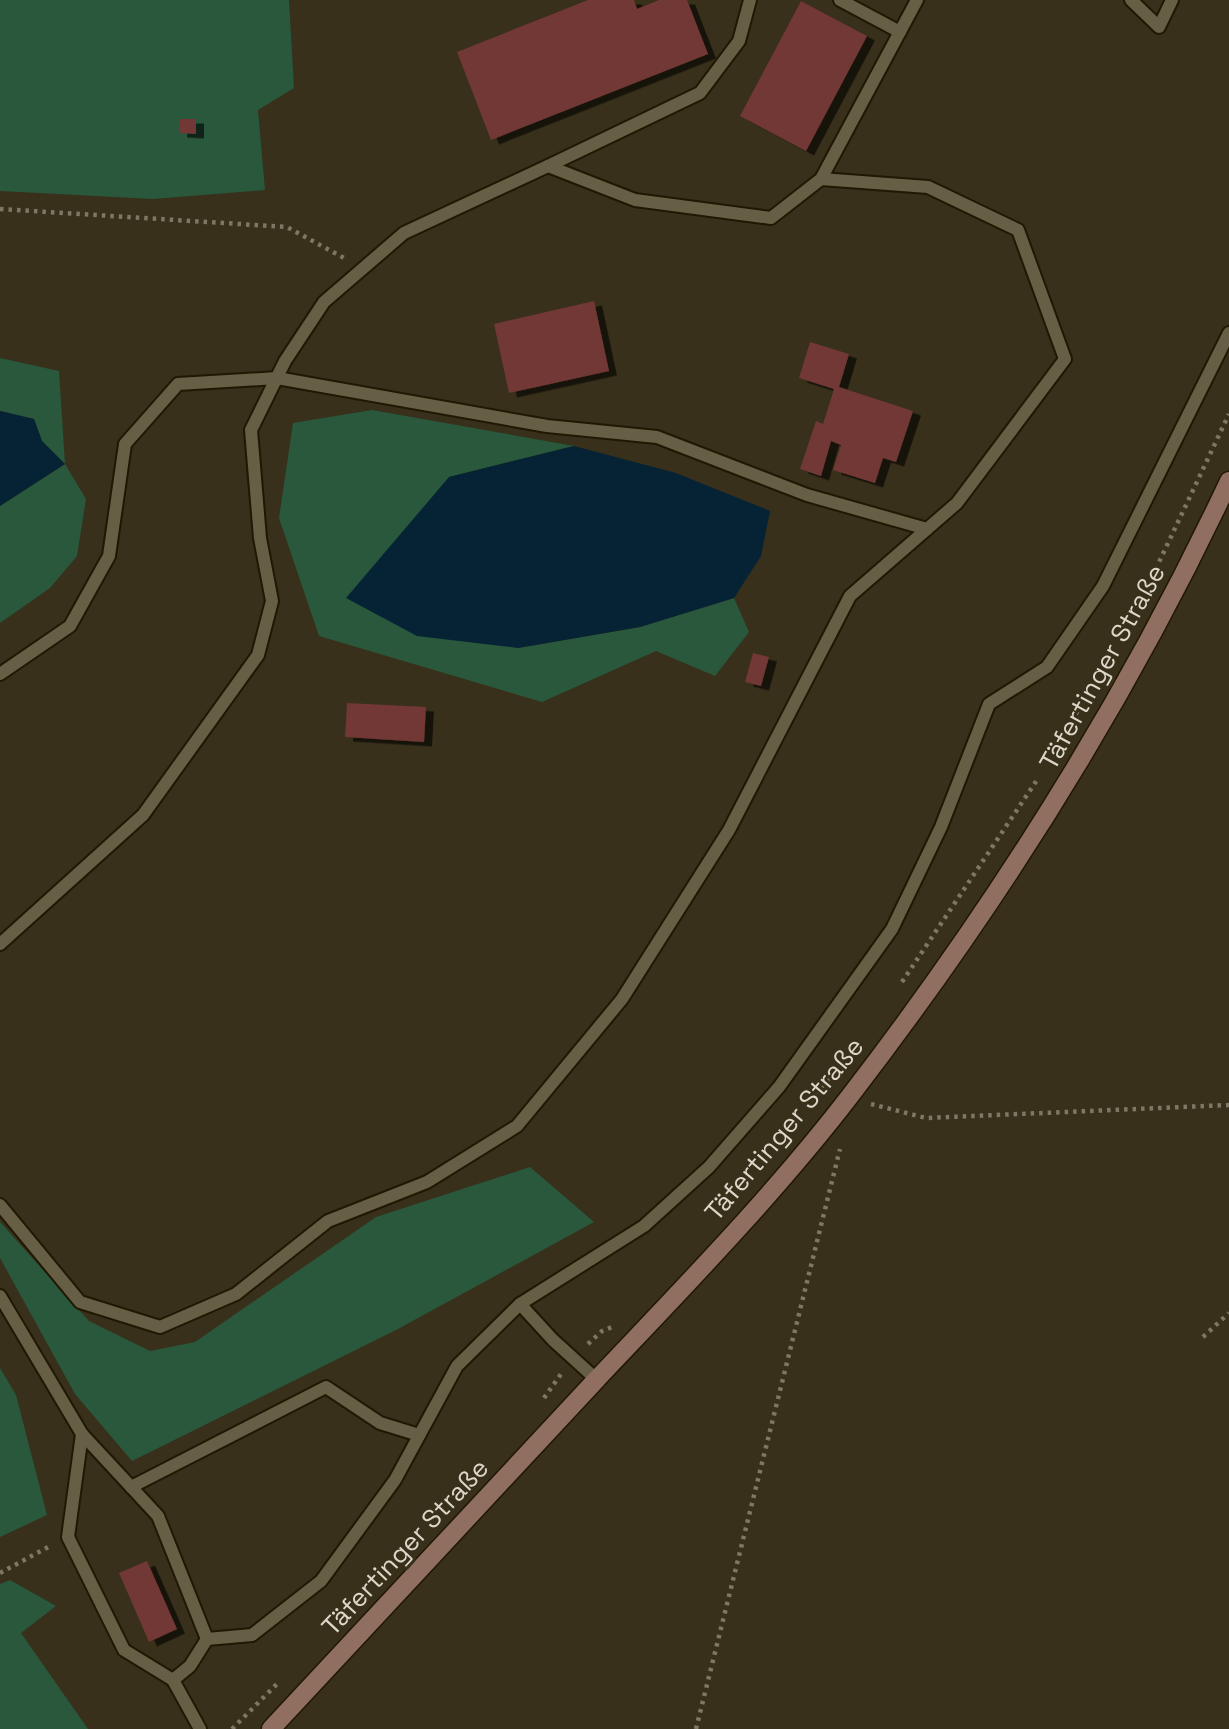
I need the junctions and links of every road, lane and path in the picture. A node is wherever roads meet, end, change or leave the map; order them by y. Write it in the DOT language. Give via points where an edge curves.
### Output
graph roads {
  1 [pos="750,0"];
  2 [pos="840,0"];
  3 [pos="917,0"];
  4 [pos="1131,0"];
  5 [pos="1172,0"];
  6 [pos="900,32"];
  7 [pos="548,166"];
  8 [pos="821,179"];
  9 [pos="0,209"];
  10 [pos="364,268"];
  11 [pos="1229,333"];
  12 [pos="276,378"];
  13 [pos="1229,481"];
  14 [pos="927,529"];
  15 [pos="0,674"];
  16 [pos="0,944"];
  17 [pos="848,1098"];
  18 [pos="1229,1105"];
  19 [pos="841,1145"];
  20 [pos="0,1205"];
  21 [pos="0,1296"];
  22 [pos="520,1304"];
  23 [pos="1229,1313"];
  24 [pos="1203,1336"];
  25 [pos="596,1380"];
  26 [pos="82,1434"];
  27 [pos="419,1435"];
  28 [pos="131,1487"];
  29 [pos="68,1537"];
  30 [pos="0,1573"];
  31 [pos="207,1639"];
  32 [pos="173,1680"];
  33 [pos="200,1729"];
  34 [pos="271,1729"];
  35 [pos="696,1729"];
  1 -- 7 [label="lane" via="739,41 700,93"];
  2 -- 6 [label="lane"];
  3 -- 6 [label="lane"];
  4 -- 5 [label="lane" via="1158,27"];
  6 -- 8 [label="lane"];
  7 -- 8 [label="lane" via="635,200 771,218"];
  7 -- 10 [label="lane" via="404,233"];
  8 -- 14 [label="lane" via="928,187 1018,230 1065,359 957,503"];
  9 -- 10 [label="path" via="287,227"];
  10 -- 12 [label="lane" via="324,302"];
  11 -- 22 [label="lane" via="1103,586 1047,667 989,704 941,827 892,929 787,1076 709,1167 644,1226"];
  12 -- 14 [label="lane" via="547,426 657,437 807,495"];
  12 -- 15 [label="lane" via="178,384 125,444 109,555 70,626"];
  12 -- 16 [label="lane" via="251,430 260,538 272,601 258,655 144,815"];
  13 -- 17 [label="street, Täfertinger Straße" via="1145,649 1063,792"];
  14 -- 20 [label="lane" via="850,596 715,852 622,999 516,1126 427,1182 328,1221 236,1294 160,1327 80,1302"];
  17 -- 18 [label="path" via="926,1118"];
  17 -- 25 [label="street, Täfertinger Straße" via="702,1268"];
  19 -- 35 [label="path"];
  21 -- 26 [label="lane"];
  22 -- 25 [label="lane"];
  22 -- 27 [label="lane" via="457,1366"];
  23 -- 24 [label="path"];
  25 -- 34 [label="street, Täfertinger Straße"];
  26 -- 28 [label="lane"];
  26 -- 29 [label="lane"];
  27 -- 28 [label="lane" via="380,1423 326,1387"];
  27 -- 31 [label="lane" via="395,1480 321,1581 252,1635"];
  28 -- 31 [label="lane" via="158,1516"];
  29 -- 30 [label="path"];
  29 -- 32 [label="lane" via="124,1650"];
  31 -- 32 [label="lane" via="190,1665"];
  32 -- 33 [label="lane"];
}
